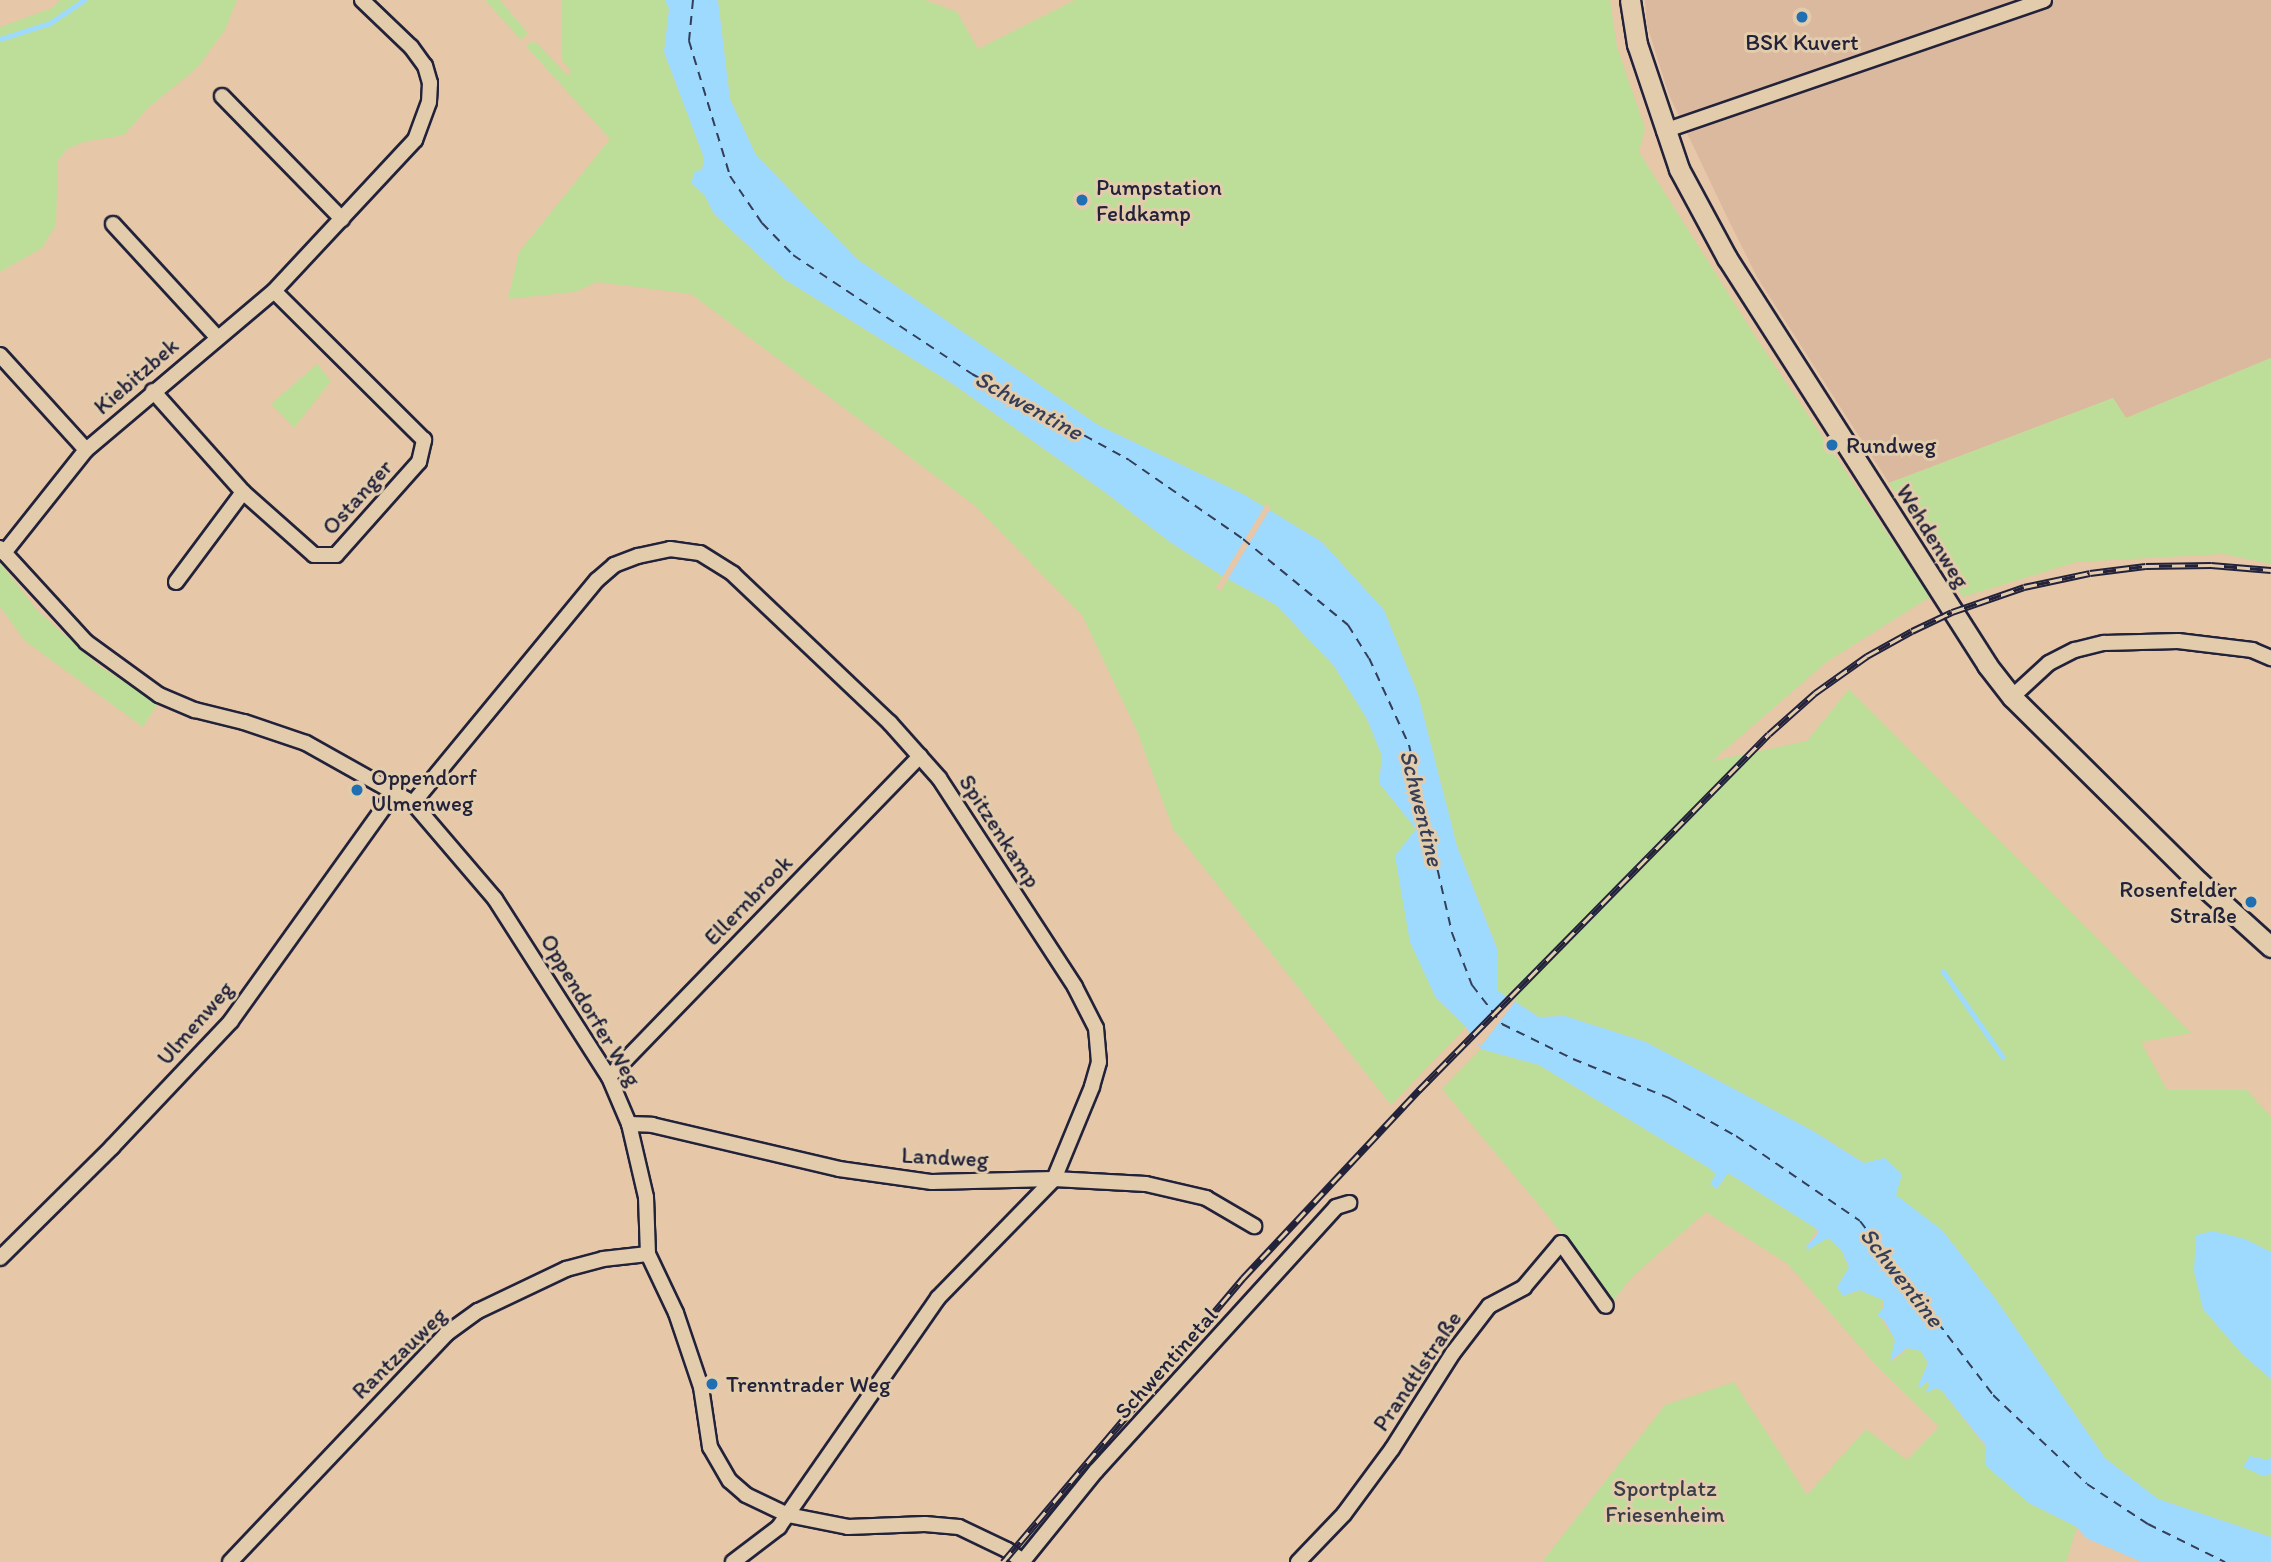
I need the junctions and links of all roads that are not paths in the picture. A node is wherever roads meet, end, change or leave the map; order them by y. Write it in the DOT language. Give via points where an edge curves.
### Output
graph roads {
  1 [pos="362,0"];
  2 [pos="1630,0"];
  3 [pos="2044,0"];
  4 [pos="222,96"];
  5 [pos="1664,131"];
  6 [pos="342,219"];
  7 [pos="113,223"];
  8 [pos="274,291"];
  9 [pos="217,337"];
  10 [pos="0,355"];
  11 [pos="153,391"];
  12 [pos="86,450"];
  13 [pos="243,492"];
  14 [pos="2,550"];
  15 [pos="176,582"];
  16 [pos="2271,658"];
  17 [pos="2012,697"];
  18 [pos="920,755"];
  19 [pos="394,793"];
  20 [pos="413,803"];
  21 [pos="2271,947"];
  22 [pos="609,1076"];
  23 [pos="629,1124"];
  24 [pos="1054,1179"];
  25 [pos="1349,1203"];
  26 [pos="1254,1226"];
  27 [pos="648,1254"];
  28 [pos="0,1258"];
  29 [pos="1606,1306"];
  30 [pos="788,1515"];
  31 [pos="246,1556"];
  32 [pos="230,1562"];
  33 [pos="733,1562"];
  34 [pos="1023,1562"];
  35 [pos="1298,1562"];
  1 -- 6 [label="street, Kiebitzbek" via="425,66 429,102 415,140"];
  2 -- 5 [label="main road, Wehdenweg" via="1637,44"];
  3 -- 5 [label="street"];
  4 -- 6 [label="street"];
  5 -- 17 [label="main road, Wehdenweg" via="1679,169 1734,269 1970,639"];
  6 -- 8 [label="street, Kiebitzbek"];
  7 -- 9 [label="street"];
  8 -- 9 [label="street, Kiebitzbek"];
  8 -- 13 [label="street, Ostanger" via="424,440 419,462 336,555 314,555"];
  9 -- 11 [label="street, Kiebitzbek"];
  10 -- 12 [label="street"];
  11 -- 12 [label="street, Kiebitzbek"];
  11 -- 13 [label="street, Ostanger"];
  12 -- 14 [label="street, Kiebitzbek"];
  13 -- 15 [label="street"];
  14 -- 19 [label="street, Oppendorfer Weg" via="86,642 159,695 306,743"];
  16 -- 17 [label="street" via="2252,650 2178,641 2104,643 2049,663"];
  17 -- 21 [label="main road, Wehdenweg"];
  18 -- 20 [label="street, Spitzenkamp" via="733,574 699,554 670,549 614,565 597,580"];
  18 -- 22 [label="street, Ellernbrook"];
  18 -- 24 [label="street, Spitzenkamp" via="1075,987 1096,1028 1099,1062"];
  19 -- 20 [label="street, Oppendorfer Weg"];
  19 -- 28 [label="street, Ulmenweg" via="231,1021"];
  20 -- 22 [label="street, Oppendorfer Weg" via="495,900"];
  22 -- 23 [label="street, Oppendorfer Weg"];
  23 -- 24 [label="street, Landweg" via="652,1125 782,1157 891,1177 972,1184"];
  23 -- 27 [label="street, Oppendorfer Weg" via="646,1197"];
  24 -- 26 [label="street, Landweg" via="1146,1184 1188,1193 1233,1211"];
  24 -- 30 [label="street, Spitzenkamp" via="938,1298"];
  25 -- 34 [label="street, Schwentinetal" via="1336,1208 1096,1471"];
  27 -- 30 [label="street, Oppendorfer Weg" via="677,1313 701,1387 706,1435 719,1466 746,1495"];
  27 -- 31 [label="street, Rantzauweg" via="566,1269 478,1311 446,1334"];
  29 -- 35 [label="street, Prandtlstraße" via="1561,1243 1524,1287 1489,1307 1345,1514"];
  30 -- 33 [label="street"];
  30 -- 34 [label="street, Oppendorfer Weg" via="848,1527 959,1527"];
  31 -- 32 [label="street, Rantzauweg"];
}
